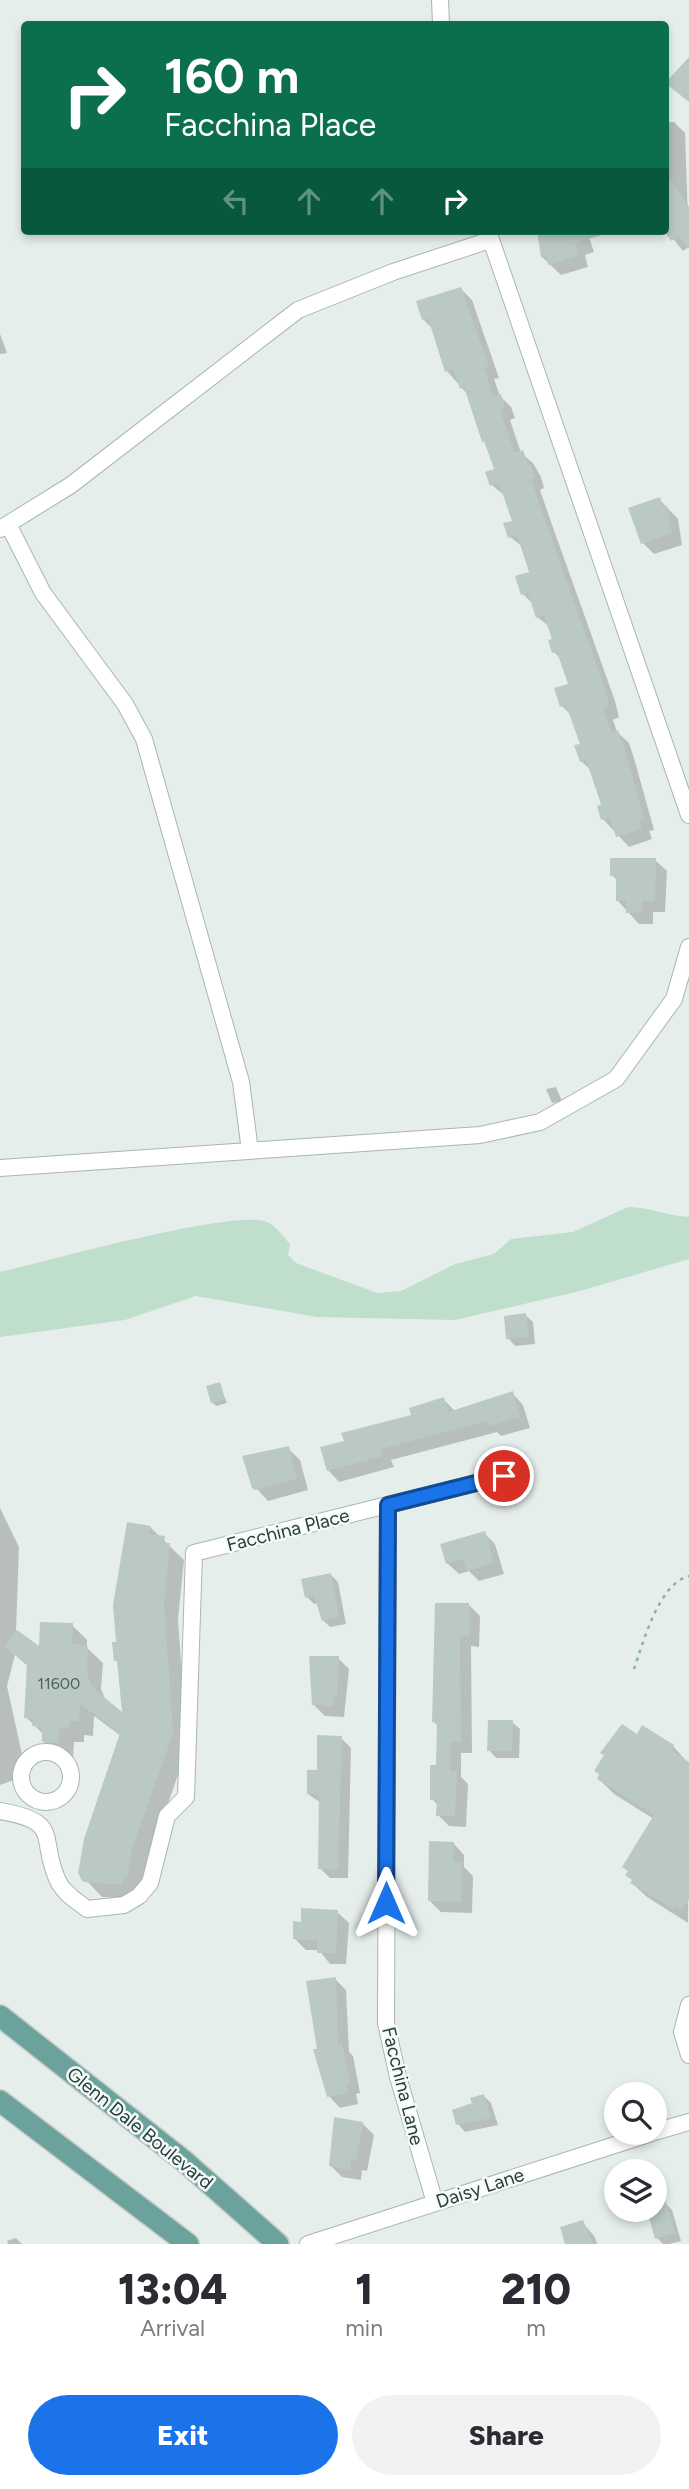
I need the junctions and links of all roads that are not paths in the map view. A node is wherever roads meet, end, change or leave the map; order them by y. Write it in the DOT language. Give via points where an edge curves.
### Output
graph roads {
  1 [pos="440,0"];
  2 [pos="440,21"];
  3 [pos="489,235"];
  4 [pos="4,527"];
  5 [pos="689,815"];
  6 [pos="689,947"];
  7 [pos="250,1151"];
  8 [pos="0,1168"];
  9 [pos="504,1476"];
  10 [pos="388,1505"];
  11 [pos="37,1801"];
  12 [pos="0,1811"];
  13 [pos="29,1816"];
  14 [pos="689,2005"];
  15 [pos="0,2016"];
  16 [pos="689,2055"];
  17 [pos="0,2101"];
  18 [pos="689,2122"];
  19 [pos="667,2129"];
  20 [pos="616,2145"];
  21 [pos="435,2203"];
  22 [pos="188,2244"];
  23 [pos="278,2244"];
  24 [pos="309,2244"];
  1 -- 2 [label="street"];
  3 -- 4 [label="street" via="298,310 71,485"];
  3 -- 5 [label="street"];
  4 -- 7 [label="street" via="43,593 125,704 144,739 241,1082"];
  6 -- 7 [label="street" via="674,999 616,1079 540,1122 480,1135"];
  7 -- 8 [label="street"];
  9 -- 10 [label="street, Facchina Place"];
  10 -- 13 [label="street, Facchina Place" via="194,1553 186,1797 167,1816 150,1884 139,1896 124,1905 87,1909 65,1902 42,1826"];
  10 -- 21 [label="street, Facchina Lane" via="386,2023"];
  11 -- 13 [label="street"];
  12 -- 13 [label="street"];
  14 -- 16 [label="street" via="682,2024"];
  15 -- 23 [label="main road, Glenn Dale Boulevard" via="184,2161"];
  17 -- 22 [label="main road"];
  18 -- 19 [label="street, Daisy Lane"];
  20 -- 21 [label="street, Daisy Lane"];
  21 -- 24 [label="street, Daisy Lane"];
}
